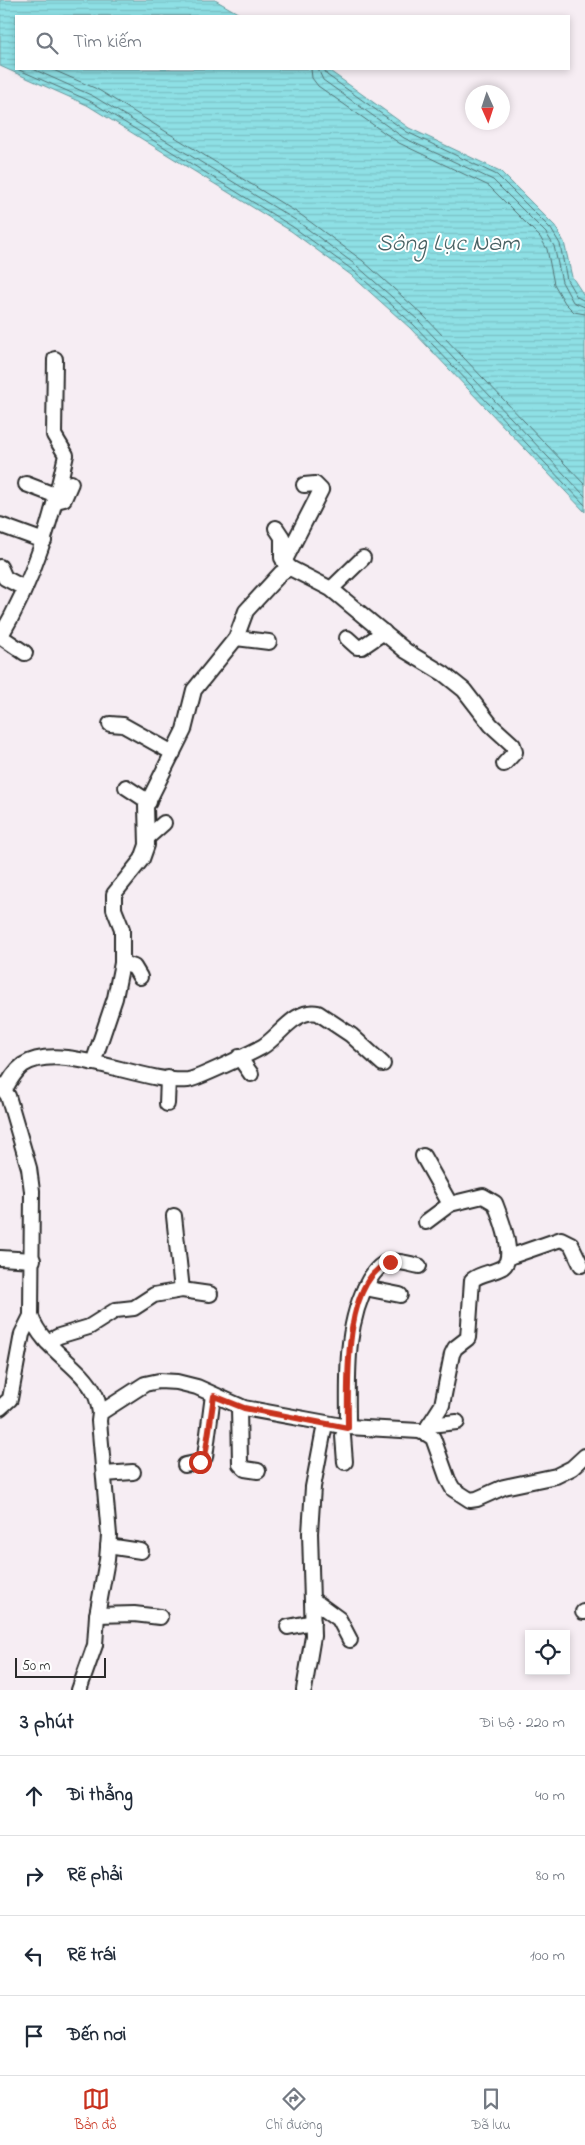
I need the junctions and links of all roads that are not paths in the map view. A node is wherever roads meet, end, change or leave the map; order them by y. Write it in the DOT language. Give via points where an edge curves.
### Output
graph roads {
  1 [pos="55,359"];
  2 [pos="71,483"];
  3 [pos="26,484"];
  4 [pos="304,485"];
  5 [pos="56,498"];
  6 [pos="0,525"];
  7 [pos="276,528"];
  8 [pos="44,541"];
  9 [pos="363,558"];
  10 [pos="287,565"];
  11 [pos="0,567"];
  12 [pos="24,588"];
  13 [pos="331,589"];
  14 [pos="384,632"];
  15 [pos="0,637"];
  16 [pos="236,638"];
  17 [pos="347,638"];
  18 [pos="269,642"];
  19 [pos="25,653"];
  20 [pos="110,724"];
  21 [pos="173,753"];
  22 [pos="504,764"];
  23 [pos="126,787"];
  24 [pos="149,802"];
  25 [pos="164,823"];
  26 [pos="148,838"];
  27 [pos="122,964"];
  28 [pos="140,977"];
  29 [pos="239,1057"];
  30 [pos="93,1063"];
  31 [pos="383,1064"];
  32 [pos="251,1074"];
  33 [pos="168,1078"];
  34 [pos="2,1087"];
  35 [pos="167,1104"];
  36 [pos="423,1156"];
  37 [pos="450,1204"];
  38 [pos="174,1216"];
  39 [pos="426,1222"];
  40 [pos="509,1257"];
  41 [pos="0,1258"];
  42 [pos="33,1260"];
  43 [pos="581,1264"];
  44 [pos="419,1266"];
  45 [pos="365,1288"];
  46 [pos="182,1290"];
  47 [pos="210,1294"];
  48 [pos="400,1295"];
  49 [pos="32,1316"];
  50 [pos="48,1342"];
  51 [pos="214,1396"];
  52 [pos="239,1406"];
  53 [pos="0,1408"];
  54 [pos="100,1413"];
  55 [pos="457,1422"];
  56 [pos="325,1424"];
  57 [pos="426,1429"];
  58 [pos="344,1431"];
  59 [pos="585,1456"];
  60 [pos="345,1462"];
  61 [pos="185,1465"];
  62 [pos="258,1471"];
  63 [pos="133,1472"];
  64 [pos="104,1474"];
  65 [pos="108,1546"];
  66 [pos="141,1551"];
  67 [pos="312,1600"];
  68 [pos="97,1615"];
  69 [pos="160,1617"];
  70 [pos="313,1622"];
  71 [pos="288,1627"];
  72 [pos="350,1640"];
  73 [pos="79,1690"];
  74 [pos="304,1690"];
  1 -- 5 [label="street" via="54,435 66,455"];
  2 -- 5 [label="street" via="64,499"];
  3 -- 5 [label="street"];
  4 -- 10 [label="street" via="314,484 321,490"];
  5 -- 8 [label="street"];
  6 -- 8 [label="street"];
  7 -- 10 [label="street" via="281,533 282,558"];
  8 -- 12 [label="street"];
  9 -- 13 [label="street"];
  10 -- 13 [label="street"];
  10 -- 16 [label="street" via="246,611"];
  11 -- 12 [label="street" via="5,578"];
  12 -- 15 [label="street"];
  13 -- 14 [label="street"];
  14 -- 17 [label="street" via="362,647 357,647"];
  14 -- 22 [label="street" via="464,690 491,725 513,745 515,752"];
  15 -- 19 [label="street"];
  16 -- 18 [label="street"];
  16 -- 21 [label="street" via="194,690 184,730"];
  20 -- 21 [label="street" via="123,725"];
  21 -- 24 [label="street"];
  23 -- 24 [label="street"];
  24 -- 26 [label="street" via="144,814"];
  25 -- 26 [label="street"];
  26 -- 27 [label="street" via="142,859 114,894 114,909 122,929"];
  27 -- 28 [label="street" via="134,968"];
  27 -- 30 [label="street"];
  29 -- 31 [label="street" via="264,1046 302,1015 312,1012 351,1035"];
  29 -- 32 [label="street"];
  29 -- 33 [label="street" via="190,1080"];
  30 -- 33 [label="street"];
  30 -- 34 [label="street" via="74,1059 37,1060 22,1066"];
  33 -- 35 [label="street"];
  34 -- 42 [label="street" via="29,1168"];
  36 -- 37 [label="street"];
  37 -- 39 [label="street"];
  37 -- 40 [label="street" via="483,1196 495,1203"];
  38 -- 46 [label="street"];
  40 -- 43 [label="street" via="561,1239 571,1244"];
  40 -- 57 [label="street" via="502,1268 472,1280 468,1338 452,1354 442,1405"];
  41 -- 42 [label="street"];
  42 -- 49 [label="street"];
  44 -- 45 [label="street" via="399,1262 382,1265"];
  45 -- 48 [label="street"];
  45 -- 58 [label="street" via="352,1324"];
  46 -- 47 [label="street"];
  46 -- 50 [label="street" via="154,1295 134,1308 116,1310 90,1327"];
  49 -- 50 [label="street" via="36,1328"];
  49 -- 53 [label="street" via="22,1334 10,1399"];
  50 -- 54 [label="street" via="88,1384 96,1396"];
  51 -- 52 [label="street"];
  51 -- 54 [label="street" via="197,1387 160,1381 138,1388"];
  51 -- 61 [label="street" via="205,1457 200,1462"];
  52 -- 56 [label="street"];
  52 -- 62 [label="street" via="240,1464 245,1469"];
  54 -- 64 [label="street"];
  55 -- 57 [label="street"];
  56 -- 58 [label="street"];
  56 -- 67 [label="street" via="310,1533"];
  57 -- 58 [label="street"];
  57 -- 59 [label="street" via="433,1438 448,1480 454,1489 470,1500 504,1487 556,1476"];
  58 -- 60 [label="street"];
  63 -- 64 [label="street"];
  64 -- 65 [label="street"];
  65 -- 66 [label="street"];
  65 -- 68 [label="street"];
  67 -- 70 [label="street"];
  67 -- 72 [label="street" via="339,1619"];
  68 -- 69 [label="street"];
  68 -- 73 [label="street" via="95,1645"];
  70 -- 71 [label="street"];
  70 -- 74 [label="street"];
}
